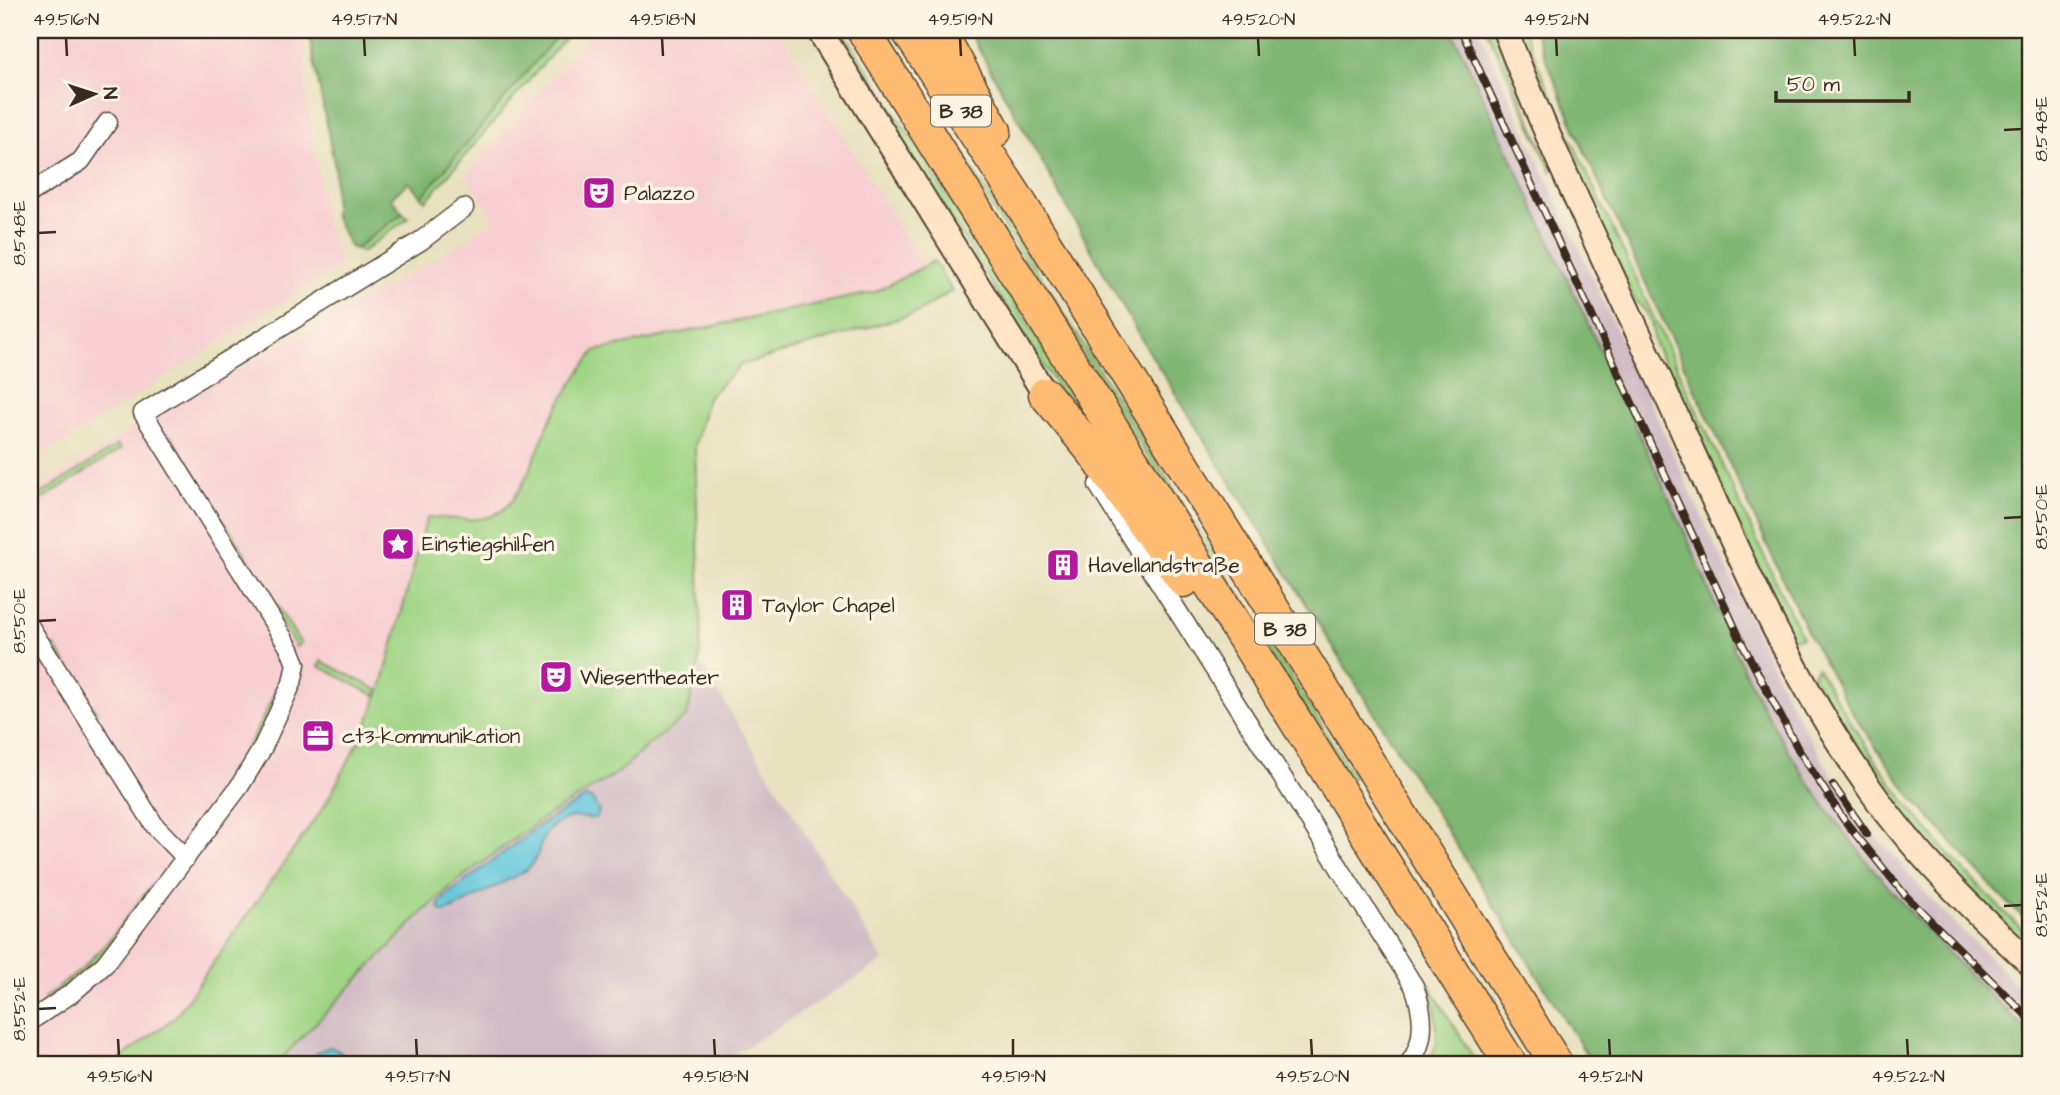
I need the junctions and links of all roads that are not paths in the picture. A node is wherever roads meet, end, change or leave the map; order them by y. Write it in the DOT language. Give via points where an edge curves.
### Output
graph roads {
  1 [pos="819,30"];
  2 [pos="863,30"];
  3 [pos="907,30"];
  4 [pos="939,30"];
  5 [pos="1505,30"];
  6 [pos="108,122"];
  7 [pos="30,193"];
  8 [pos="1014,193"];
  9 [pos="464,208"];
  10 [pos="1045,394"];
  11 [pos="30,627"];
  12 [pos="1238,630"];
  13 [pos="186,858"];
  14 [pos="2030,964"];
  15 [pos="30,1021"];
  16 [pos="1408,1065"];
  17 [pos="1511,1065"];
  18 [pos="1557,1065"];
  1 -- 10 [label="main road"];
  2 -- 12 [label="highway, B 38"];
  3 -- 8 [label="highway, B 38"];
  4 -- 8 [label="highway" via="994,126"];
  5 -- 14 [label="main road" via="1579,204 1798,673 1874,795 1921,852"];
  6 -- 7 [label="street" via="81,161"];
  8 -- 18 [label="highway, B 38"];
  9 -- 13 [label="street" via="422,240 143,413 296,664 262,749"];
  10 -- 12 [label="highway" via="1093,452 1187,586"];
  10 -- 16 [label="street" via="1414,986 1423,1023 1420,1043"];
  11 -- 13 [label="street" via="155,826"];
  12 -- 17 [label="highway, B 38"];
  13 -- 15 [label="street" via="105,964"];
}
